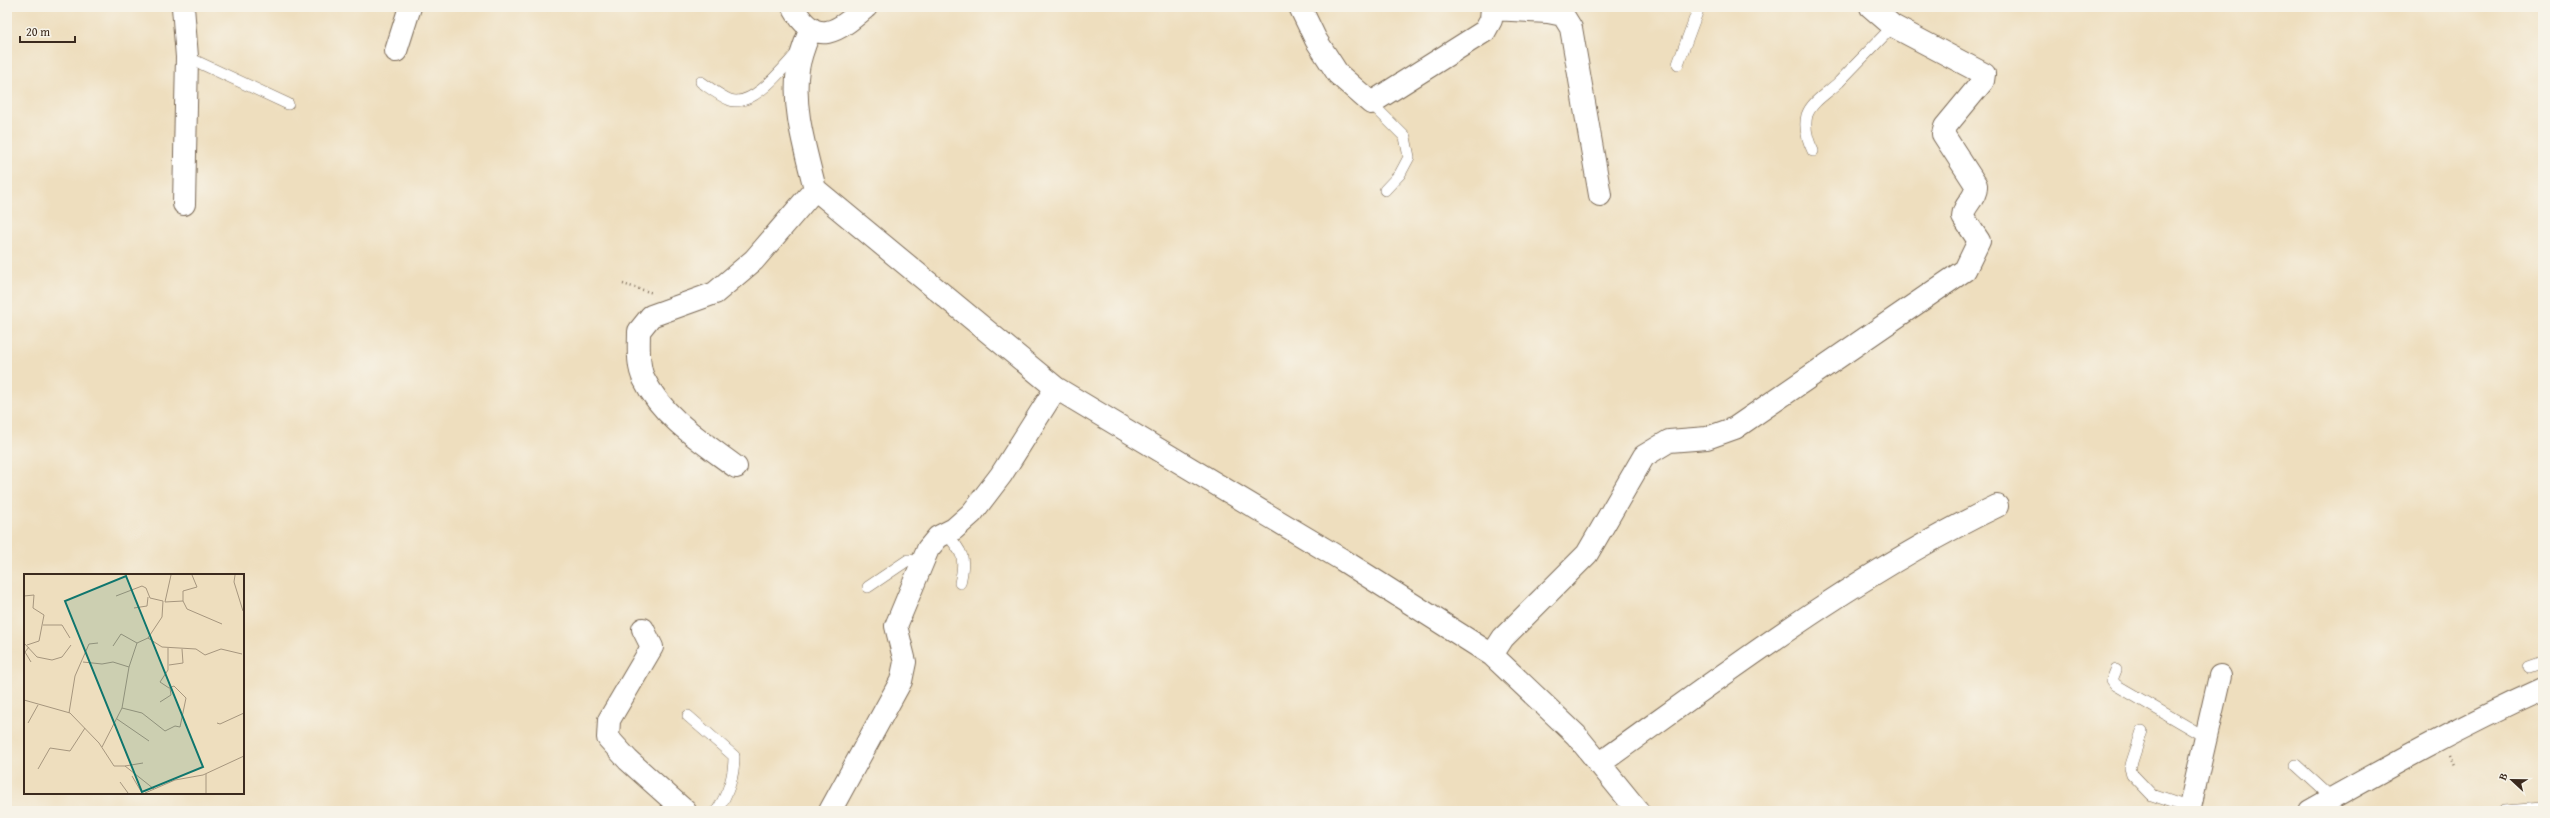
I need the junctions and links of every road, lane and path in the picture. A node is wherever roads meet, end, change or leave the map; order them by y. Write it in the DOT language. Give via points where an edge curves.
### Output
graph roads {
  1 [pos="183,7"];
  2 [pos="410,7"];
  3 [pos="793,7"];
  4 [pos="866,7"];
  5 [pos="1300,7"];
  6 [pos="1699,7"];
  7 [pos="1871,7"];
  8 [pos="1492,8"];
  9 [pos="1893,26"];
  10 [pos="808,37"];
  11 [pos="396,51"];
  12 [pos="187,57"];
  13 [pos="1678,64"];
  14 [pos="701,82"];
  15 [pos="1371,103"];
  16 [pos="288,104"];
  17 [pos="1813,151"];
  18 [pos="815,189"];
  19 [pos="1385,190"];
  20 [pos="1600,195"];
  21 [pos="184,204"];
  22 [pos="1056,388"];
  23 [pos="736,467"];
  24 [pos="1997,506"];
  25 [pos="946,533"];
  26 [pos="922,562"];
  27 [pos="960,583"];
  28 [pos="868,587"];
  29 [pos="643,629"];
  30 [pos="1492,655"];
  31 [pos="2543,662"];
  32 [pos="2529,667"];
  33 [pos="2116,670"];
  34 [pos="2220,676"];
  35 [pos="2543,689"];
  36 [pos="688,716"];
  37 [pos="2142,731"];
  38 [pos="2205,737"];
  39 [pos="1599,764"];
  40 [pos="2296,765"];
  41 [pos="2332,798"];
  42 [pos="2543,808"];
  43 [pos="2189,810"];
  44 [pos="685,811"];
  45 [pos="717,811"];
  46 [pos="830,811"];
  47 [pos="1638,811"];
  48 [pos="2310,811"];
  49 [pos="2504,811"];
  1 -- 12 [label="street"];
  2 -- 11 [label="street"];
  3 -- 10 [label="street"];
  4 -- 10 [label="street" via="839,29"];
  5 -- 15 [label="street" via="1316,40 1338,74"];
  6 -- 13 [label="lane"];
  7 -- 9 [label="street"];
  8 -- 15 [label="street" via="1491,20 1485,31"];
  8 -- 20 [label="street" via="1548,12 1563,16 1571,28"];
  9 -- 17 [label="lane" via="1815,103 1808,115 1807,124 1808,140"];
  9 -- 30 [label="street" via="1984,74 1983,81 1945,127 1943,134 1976,185 1974,198 1964,209 1963,217 1979,241 1971,262 1965,270 1735,428 1707,438 1669,441 1644,456 1588,554 1503,638"];
  10 -- 14 [label="lane" via="765,87 744,101 731,100"];
  10 -- 18 [label="street" via="798,68 796,98"];
  12 -- 16 [label="lane"];
  12 -- 21 [label="street"];
  15 -- 19 [label="lane" via="1405,137 1409,157 1400,174"];
  18 -- 22 [label="street"];
  18 -- 23 [label="street" via="754,260 715,293 651,316 639,331 643,378 659,401 695,436"];
  22 -- 25 [label="street" via="1001,475 972,513"];
  22 -- 30 [label="street" via="1341,559"];
  24 -- 39 [label="street" via="1870,575"];
  25 -- 26 [label="street" via="938,537 928,549"];
  25 -- 27 [label="lane" via="960,549 963,558"];
  26 -- 28 [label="lane" via="908,560"];
  26 -- 46 [label="street" via="896,626 905,662 901,681"];
  29 -- 44 [label="street" via="652,647 609,720 608,738 628,760"];
  30 -- 39 [label="street" via="1576,735"];
  31 -- 32 [label="lane"];
  33 -- 38 [label="lane" via="2112,680 2116,685"];
  34 -- 38 [label="street"];
  35 -- 41 [label="street" via="2493,712"];
  36 -- 45 [label="lane" via="734,756 734,773 727,794"];
  37 -- 43 [label="lane" via="2130,768 2132,774 2152,795"];
  38 -- 43 [label="street"];
  39 -- 47 [label="street"];
  40 -- 41 [label="lane"];
  41 -- 48 [label="street"];
  42 -- 49 [label="lane"];
}
